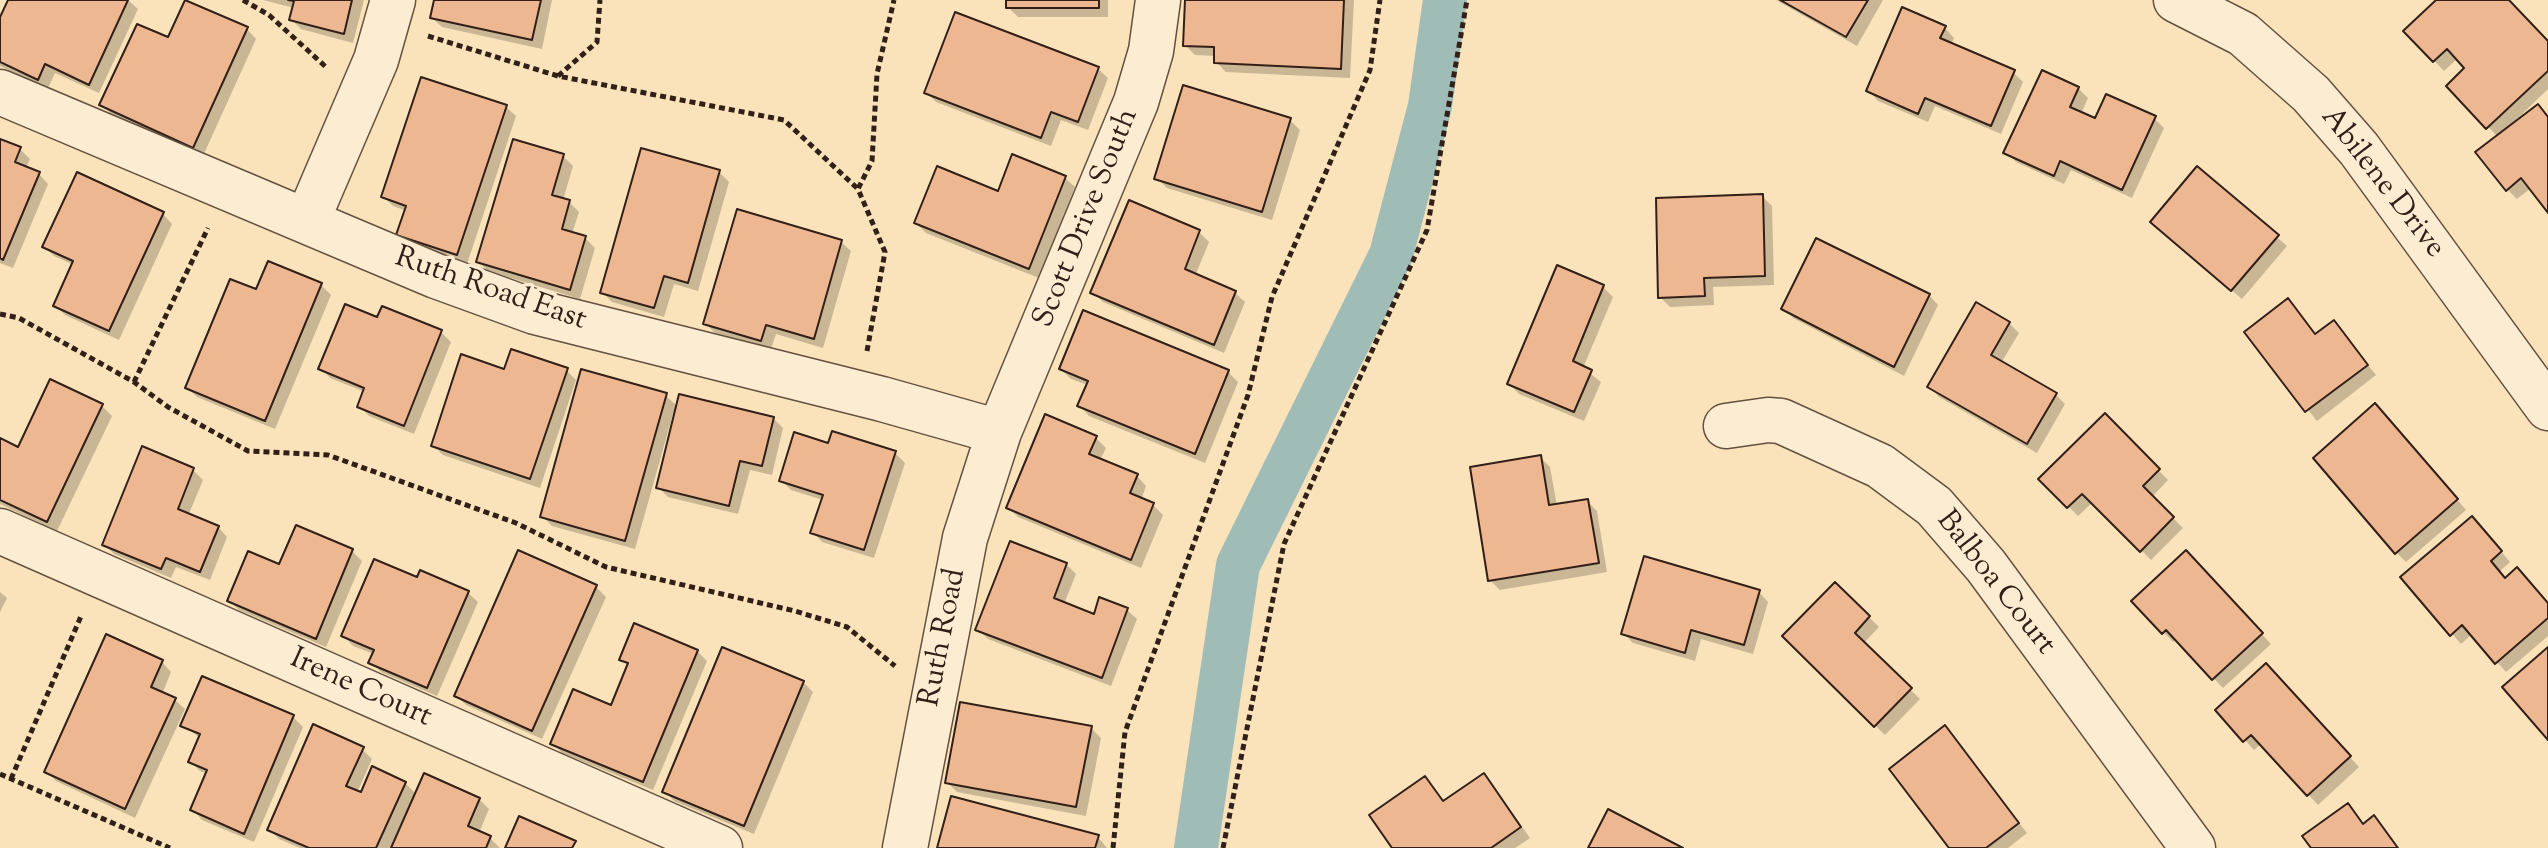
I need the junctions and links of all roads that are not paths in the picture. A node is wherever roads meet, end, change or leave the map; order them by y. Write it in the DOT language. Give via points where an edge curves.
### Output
graph roads {
  1 [pos="1158,0"];
  2 [pos="2176,0"];
  3 [pos="389,12"];
  4 [pos="0,92"];
  5 [pos="307,221"];
  6 [pos="2548,408"];
  7 [pos="1726,426"];
  8 [pos="999,432"];
  9 [pos="0,531"];
  10 [pos="720,848"];
  11 [pos="905,848"];
  12 [pos="2193,848"];
  1 -- 8 [label="street, Scott Drive South" via="1136,102"];
  2 -- 6 [label="street, Abilene Drive" via="2243,34 2311,94 2359,149"];
  3 -- 5 [label="street" via="376,60"];
  4 -- 5 [label="street, Ruth Road East"];
  5 -- 8 [label="street, Ruth Road East" via="535,312"];
  7 -- 12 [label="street, Balboa Court" via="1781,421 1880,466 1934,506 1986,566"];
  8 -- 11 [label="street, Ruth Road" via="965,538"];
  9 -- 10 [label="street, Irene Court"];
}
